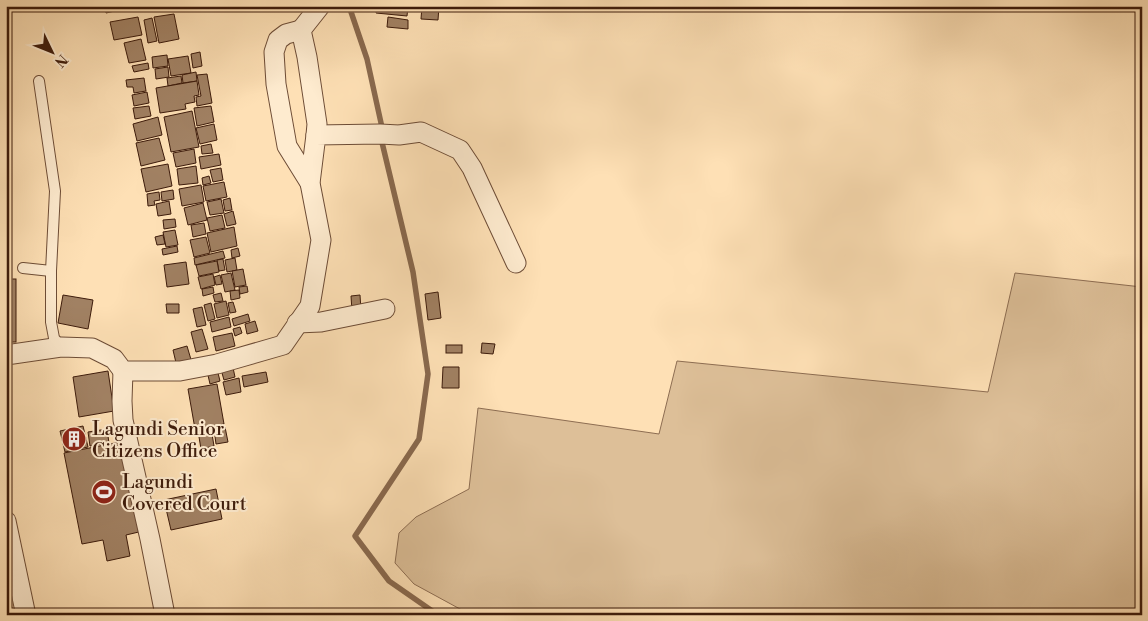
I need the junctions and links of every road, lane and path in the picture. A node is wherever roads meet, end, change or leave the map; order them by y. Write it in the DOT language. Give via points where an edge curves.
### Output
graph roads {
  1 [pos="320,6"];
  2 [pos="302,30"];
  3 [pos="38,81"];
  4 [pos="316,135"];
  5 [pos="310,183"];
  6 [pos="516,263"];
  7 [pos="23,268"];
  8 [pos="51,271"];
  9 [pos="385,309"];
  10 [pos="297,323"];
  11 [pos="62,347"];
  12 [pos="6,355"];
  13 [pos="123,371"];
  14 [pos="6,522"];
  15 [pos="6,603"];
  16 [pos="29,613"];
  17 [pos="165,615"];
  1 -- 2 [label="street"];
  2 -- 4 [label="street"];
  2 -- 5 [label="street" via="278,40 274,52 287,146"];
  3 -- 8 [label="lane" via="56,191"];
  4 -- 5 [label="street"];
  4 -- 6 [label="street" via="421,132 460,150 472,168"];
  5 -- 10 [label="street" via="321,240 310,306"];
  7 -- 8 [label="lane"];
  8 -- 11 [label="lane" via="51,322 54,338"];
  9 -- 10 [label="street" via="321,322"];
  10 -- 13 [label="street" via="283,345 217,364 180,371"];
  11 -- 12 [label="street"];
  11 -- 13 [label="street" via="92,348 114,359"];
  13 -- 17 [label="street" via="124,420"];
  14 -- 16 [label="street"];
  15 -- 16 [label="street"];
}
